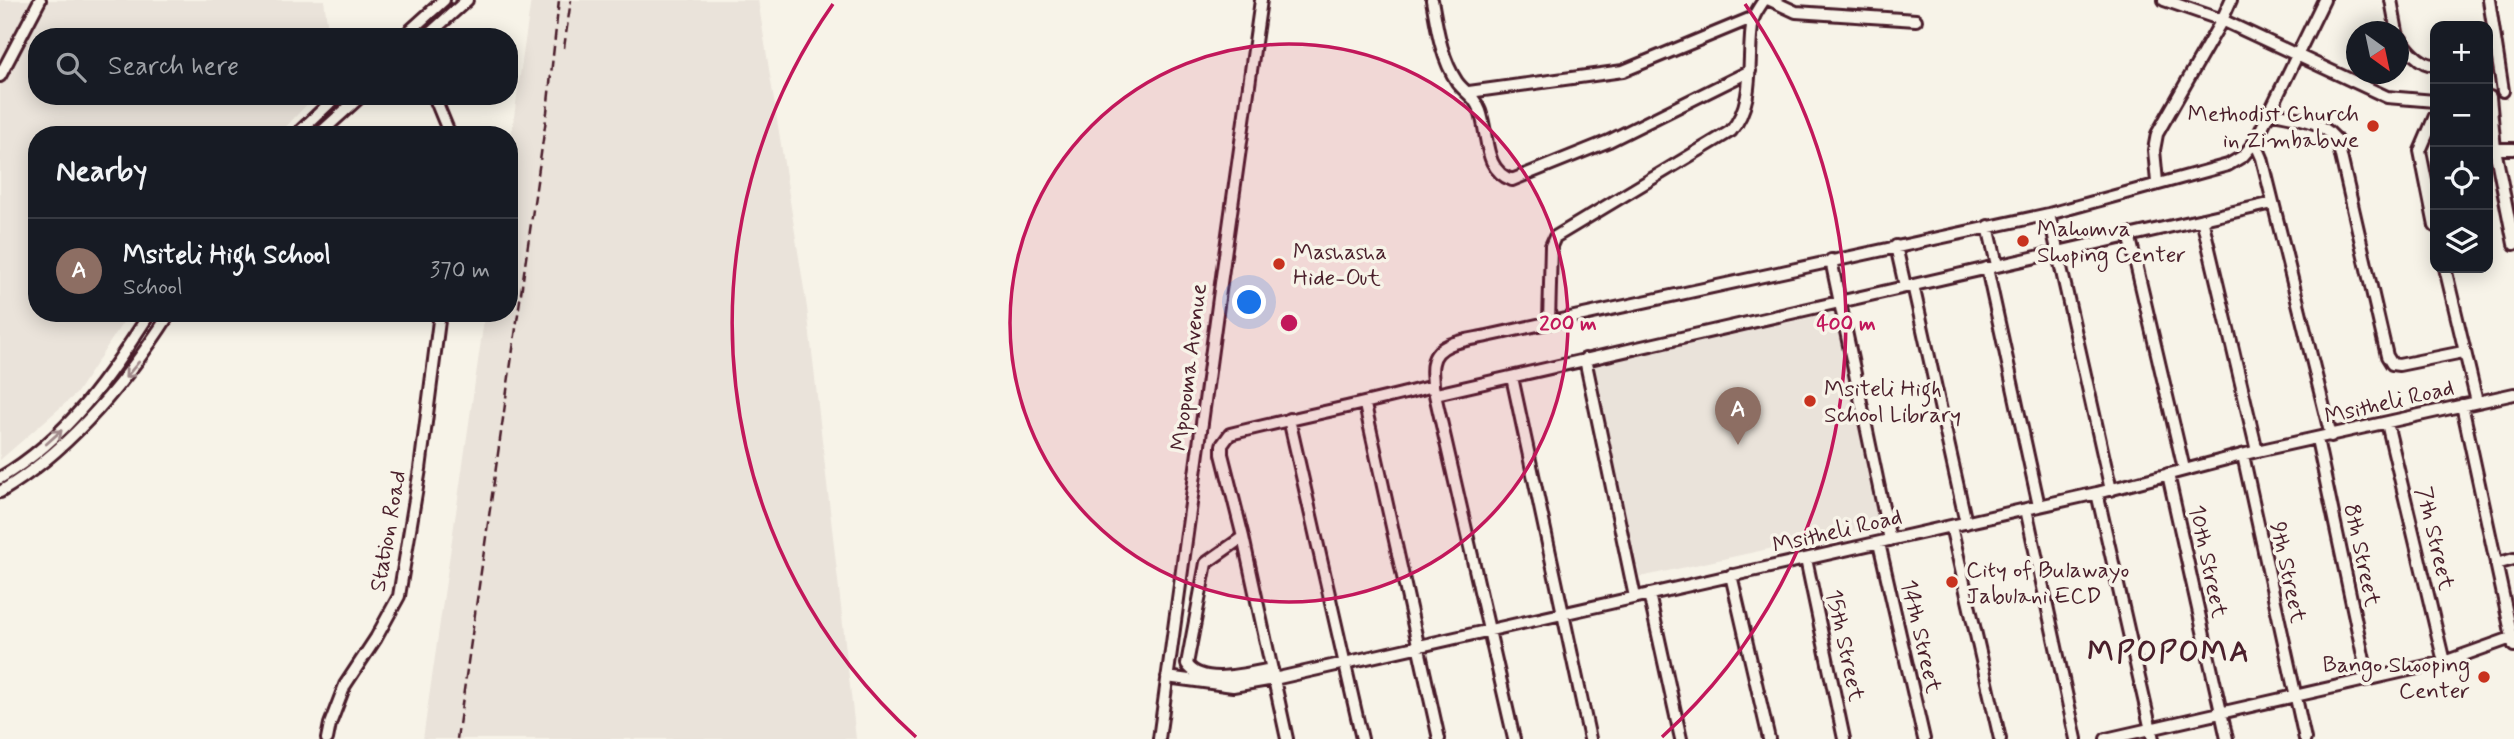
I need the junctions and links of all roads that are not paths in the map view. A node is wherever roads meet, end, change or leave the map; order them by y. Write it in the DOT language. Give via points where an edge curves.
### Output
graph roads {
  1 [pos="40,0"];
  2 [pos="444,0"];
  3 [pos="467,0"];
  4 [pos="1261,0"];
  5 [pos="1432,0"];
  6 [pos="1763,0"];
  7 [pos="1770,0"];
  8 [pos="2164,0"];
  9 [pos="2231,0"];
  10 [pos="2324,0"];
  11 [pos="2391,0"];
  12 [pos="2489,0"];
  13 [pos="1754,17"];
  14 [pos="1916,20"];
  15 [pos="2222,20"];
  16 [pos="2395,21"];
  17 [pos="2490,21"];
  18 [pos="413,28"];
  19 [pos="436,28"];
  20 [pos="2409,46"];
  21 [pos="2296,55"];
  22 [pos="2493,59"];
  23 [pos="2430,66"];
  24 [pos="1749,71"];
  25 [pos="0,76"];
  26 [pos="2514,86"];
  27 [pos="2503,91"];
  28 [pos="1469,92"];
  29 [pos="2493,95"];
  30 [pos="2430,101"];
  31 [pos="328,105"];
  32 [pos="350,105"];
  33 [pos="438,105"];
  34 [pos="2269,112"];
  35 [pos="305,126"];
  36 [pos="328,126"];
  37 [pos="446,126"];
  38 [pos="2430,128"];
  39 [pos="2493,132"];
  40 [pos="2255,142"];
  41 [pos="2495,149"];
  42 [pos="2514,149"];
  43 [pos="2157,182"];
  44 [pos="2273,203"];
  45 [pos="2432,210"];
  46 [pos="2049,214"];
  47 [pos="2202,219"];
  48 [pos="1988,226"];
  49 [pos="2129,234"];
  50 [pos="2514,244"];
  51 [pos="1896,246"];
  52 [pos="2058,251"];
  53 [pos="1831,260"];
  54 [pos="1992,267"];
  55 [pos="2446,273"];
  56 [pos="1909,285"];
  57 [pos="1839,301"];
  58 [pos="144,322"];
  59 [pos="164,322"];
  60 [pos="439,322"];
  61 [pos="1549,322"];
  62 [pos="2463,352"];
  63 [pos="1585,359"];
  64 [pos="1512,377"];
  65 [pos="1434,390"];
  66 [pos="2514,394"];
  67 [pos="2477,402"];
  68 [pos="1364,405"];
  69 [pos="2462,405"];
  70 [pos="1289,419"];
  71 [pos="2388,423"];
  72 [pos="2331,436"];
  73 [pos="2317,439"];
  74 [pos="2257,451"];
  75 [pos="2243,455"];
  76 [pos="2184,469"];
  77 [pos="2168,474"];
  78 [pos="0,478"];
  79 [pos="2111,490"];
  80 [pos="0,492"];
  81 [pos="2097,493"];
  82 [pos="2039,506"];
  83 [pos="2026,509"];
  84 [pos="1966,523"];
  85 [pos="1951,526"];
  86 [pos="1243,537"];
  87 [pos="1884,542"];
  88 [pos="1805,559"];
  89 [pos="2514,559"];
  90 [pos="2496,564"];
  91 [pos="1731,575"];
  92 [pos="1649,594"];
  93 [pos="1635,597"];
  94 [pos="1562,614"];
  95 [pos="1491,630"];
  96 [pos="2513,640"];
  97 [pos="1417,646"];
  98 [pos="1344,662"];
  99 [pos="2444,662"];
  100 [pos="1273,674"];
  101 [pos="1167,677"];
  102 [pos="2368,679"];
  103 [pos="2294,696"];
  104 [pos="2220,711"];
  105 [pos="2152,734"];
  106 [pos="327,739"];
  107 [pos="1159,739"];
  108 [pos="1287,739"];
  109 [pos="1362,739"];
  110 [pos="1439,739"];
  111 [pos="1514,739"];
  112 [pos="1590,739"];
  113 [pos="1681,739"];
  114 [pos="1769,739"];
  115 [pos="1844,739"];
  116 [pos="1924,739"];
  117 [pos="2000,739"];
  118 [pos="2076,739"];
  119 [pos="2106,739"];
  120 [pos="2227,739"];
  121 [pos="2305,739"];
  1 -- 25 [label="street"];
  2 -- 18 [label="street"];
  3 -- 19 [label="street"];
  4 -- 101 [label="street, Mpopoma Avenue"];
  5 -- 28 [label="street" via="1447,62 1458,83"];
  6 -- 13 [label="street"];
  7 -- 14 [label="street" via="1796,12"];
  8 -- 15 [label="street"];
  9 -- 15 [label="street"];
  10 -- 21 [label="street"];
  11 -- 16 [label="street"];
  12 -- 17 [label="street"];
  13 -- 24 [label="street"];
  13 -- 28 [label="street" via="1623,71"];
  15 -- 21 [label="street"];
  15 -- 43 [label="street" via="2157,134"];
  20 -- 23 [label="street"];
  21 -- 30 [label="street" via="2387,97"];
  21 -- 34 [label="street"];
  22 -- 27 [label="street"];
  24 -- 28 [label="street" via="1609,141 1512,180 1502,177 1492,165 1479,110"];
  24 -- 61 [label="street" via="1746,106 1731,131 1555,237 1550,246"];
  26 -- 27 [label="street"];
  27 -- 29 [label="street"];
  31 -- 35 [label="street"];
  32 -- 36 [label="street"];
  33 -- 37 [label="street"];
  34 -- 40 [label="street"];
  34 -- 62 [label="street" via="2322,125 2338,143 2392,364"];
  38 -- 45 [label="street" via="2420,151"];
  39 -- 41 [label="street"];
  40 -- 43 [label="street" via="2228,164"];
  40 -- 44 [label="street"];
  41 -- 42 [label="street"];
  41 -- 50 [label="street"];
  43 -- 46 [label="street"];
  44 -- 47 [label="street"];
  44 -- 72 [label="street"];
  46 -- 48 [label="street"];
  46 -- 52 [label="street"];
  47 -- 49 [label="street"];
  47 -- 74 [label="street"];
  48 -- 51 [label="street"];
  48 -- 54 [label="street"];
  49 -- 52 [label="street"];
  49 -- 76 [label="street"];
  51 -- 53 [label="street"];
  51 -- 56 [label="street"];
  52 -- 54 [label="street"];
  52 -- 79 [label="street"];
  53 -- 57 [label="street, 14th Street"];
  53 -- 61 [label="street"];
  54 -- 56 [label="street"];
  54 -- 82 [label="street"];
  55 -- 62 [label="street"];
  56 -- 57 [label="street"];
  56 -- 84 [label="street"];
  57 -- 63 [label="street"];
  57 -- 87 [label="street, 14th Street"];
  78 -- 58 [label="street, one-way" via="42,448 91,400"];
  59 -- 80 [label="street, one-way" via="140,361 60,449"];
  60 -- 106 [label="street, Station Road" via="399,596 345,685"];
  61 -- 65 [label="street" via="1448,345 1432,364"];
  62 -- 67 [label="street"];
  63 -- 64 [label="street"];
  63 -- 93 [label="street"];
  64 -- 65 [label="street"];
  64 -- 94 [label="street"];
  65 -- 68 [label="street"];
  65 -- 95 [label="street"];
  66 -- 67 [label="street, Msitheli Road"];
  67 -- 69 [label="street, Msitheli Road"];
  68 -- 70 [label="street"];
  68 -- 97 [label="street"];
  69 -- 71 [label="street, Msitheli Road"];
  69 -- 90 [label="street"];
  70 -- 86 [label="street" via="1230,434 1222,445"];
  70 -- 98 [label="street"];
  71 -- 72 [label="street, Msitheli Road"];
  71 -- 99 [label="street, 7th Street"];
  72 -- 73 [label="street, Msitheli Road"];
  73 -- 74 [label="street, Msitheli Road"];
  73 -- 102 [label="street, 8th Street"];
  74 -- 75 [label="street, Msitheli Road"];
  75 -- 76 [label="street, Msitheli Road"];
  75 -- 103 [label="street, 9th Street"];
  76 -- 77 [label="street, Msitheli Road"];
  77 -- 79 [label="street, Msitheli Road"];
  77 -- 104 [label="street, 10th Street"];
  79 -- 81 [label="street, Msitheli Road"];
  81 -- 82 [label="street, Msitheli Road"];
  81 -- 105 [label="street"];
  82 -- 83 [label="street, Msitheli Road"];
  83 -- 84 [label="street, Msitheli Road"];
  83 -- 118 [label="street"];
  84 -- 85 [label="street, Msitheli Road"];
  85 -- 87 [label="street, Msitheli Road"];
  85 -- 117 [label="street"];
  86 -- 100 [label="street"];
  86 -- 100 [label="street" via="1206,563 1187,664 1195,672 1227,678"];
  87 -- 88 [label="street, Msitheli Road"];
  87 -- 116 [label="street, 14th Street"];
  88 -- 91 [label="street, Msitheli Road"];
  88 -- 115 [label="street, 15th Street"];
  89 -- 90 [label="street"];
  90 -- 96 [label="street"];
  91 -- 92 [label="street, Msitheli Road"];
  91 -- 114 [label="street"];
  92 -- 93 [label="street, Msitheli Road"];
  92 -- 113 [label="street"];
  93 -- 94 [label="street, Msitheli Road"];
  94 -- 95 [label="street, Msitheli Road"];
  94 -- 112 [label="street"];
  95 -- 97 [label="street, Msitheli Road"];
  95 -- 111 [label="street"];
  96 -- 99 [label="street"];
  97 -- 98 [label="street, Msitheli Road"];
  97 -- 110 [label="street"];
  98 -- 100 [label="street, Msitheli Road"];
  98 -- 109 [label="street"];
  99 -- 102 [label="street"];
  100 -- 101 [label="street, Msitheli Road" via="1233,686"];
  100 -- 108 [label="street"];
  101 -- 107 [label="street, Mpopoma Avenue"];
  102 -- 103 [label="street"];
  103 -- 104 [label="street"];
  103 -- 121 [label="street, 9th Street"];
  104 -- 105 [label="street"];
  104 -- 120 [label="street, 10th Street"];
  105 -- 119 [label="street"];
}
